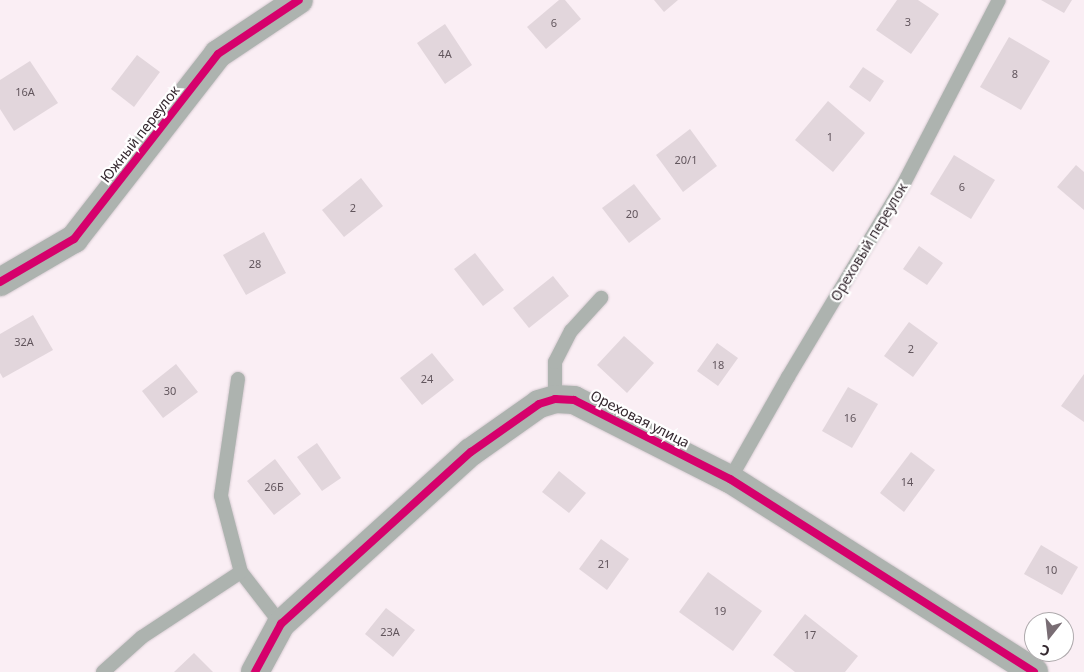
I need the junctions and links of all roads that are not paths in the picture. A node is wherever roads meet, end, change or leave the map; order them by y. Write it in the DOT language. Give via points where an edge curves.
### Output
graph roads {
  1 [pos="300,0"];
  2 [pos="999,0"];
  3 [pos="0,282"];
  4 [pos="601,298"];
  5 [pos="238,379"];
  6 [pos="555,399"];
  7 [pos="730,479"];
  8 [pos="241,572"];
  9 [pos="280,624"];
  10 [pos="103,672"];
  11 [pos="255,672"];
  12 [pos="1034,672"];
  1 -- 3 [label="street, Южный переулок" via="218,54 74,238"];
  2 -- 7 [label="lane, Ореховый переулок" via="903,185"];
  4 -- 6 [label="lane" via="571,331 555,362"];
  5 -- 8 [label="lane" via="221,496"];
  6 -- 7 [label="street, Ореховая улица" via="574,400"];
  6 -- 9 [label="street" via="539,404 471,452"];
  7 -- 12 [label="street, Ореховая улица"];
  8 -- 9 [label="lane"];
  8 -- 10 [label="lane" via="142,637"];
  9 -- 11 [label="street"];
}
